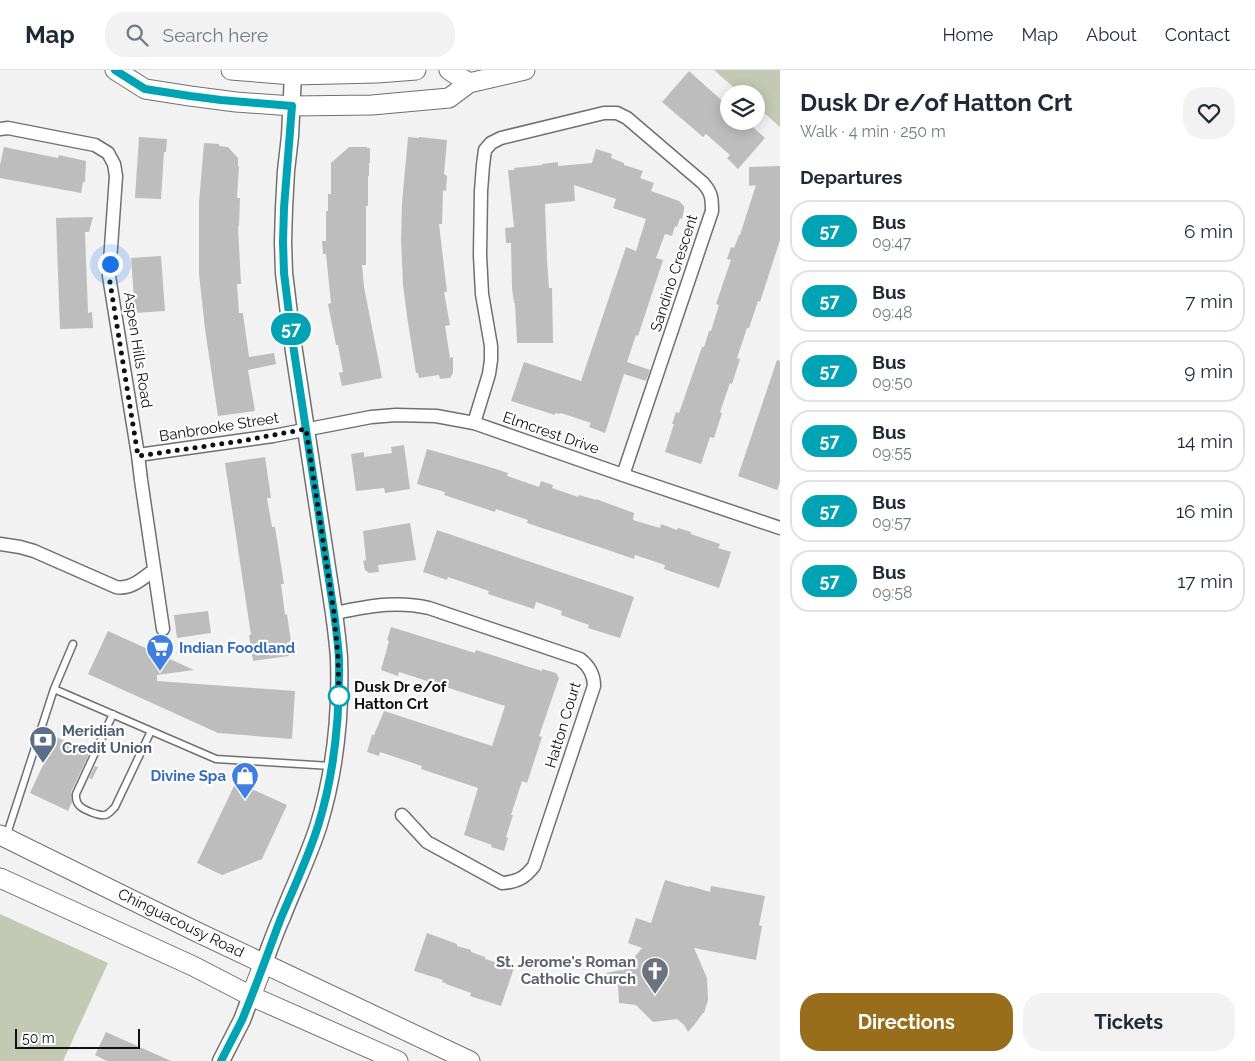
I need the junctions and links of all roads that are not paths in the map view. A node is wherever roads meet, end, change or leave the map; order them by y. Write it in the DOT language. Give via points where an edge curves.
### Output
graph roads {
  1 [pos="115,70"];
  2 [pos="231,70"];
  3 [pos="416,70"];
  4 [pos="449,70"];
  5 [pos="525,70"];
  6 [pos="293,75"];
  7 [pos="469,83"];
  8 [pos="292,106"];
  9 [pos="0,128"];
  10 [pos="474,423"];
  11 [pos="306,429"];
  12 [pos="138,456"];
  13 [pos="623,475"];
  14 [pos="780,528"];
  15 [pos="0,544"];
  16 [pos="154,570"];
  17 [pos="334,613"];
  18 [pos="163,629"];
  19 [pos="73,644"];
  20 [pos="54,689"];
  21 [pos="113,714"];
  22 [pos="152,731"];
  23 [pos="332,766"];
  24 [pos="402,814"];
  25 [pos="3,836"];
  26 [pos="0,878"];
  27 [pos="264,963"];
  28 [pos="251,996"];
  29 [pos="221,1061"];
  30 [pos="398,1061"];
  31 [pos="470,1061"];
  1 -- 8 [label="main road" via="145,89 218,100"];
  2 -- 6 [label="main road"];
  3 -- 6 [label="main road"];
  4 -- 7 [label="main road"];
  5 -- 7 [label="main road"];
  6 -- 8 [label="street"];
  7 -- 8 [label="main road" via="449,98 372,105"];
  8 -- 11 [label="street" via="284,208 284,273"];
  9 -- 12 [label="street, Aspen Hills Road" via="95,145 108,153 114,164 116,176 109,276"];
  10 -- 11 [label="street, Elmcrest Drive" via="436,416 396,415"];
  10 -- 13 [label="street, Elmcrest Drive"];
  10 -- 13 [label="street, Sandino Crescent" via="490,374 491,360 480,255 485,150 501,138 604,113 617,113 702,183 712,200 712,211"];
  11 -- 12 [label="street, Banbrooke Street"];
  11 -- 17 [label="street"];
  12 -- 16 [label="street, Aspen Hills Road"];
  13 -- 14 [label="street, Elmcrest Drive"];
  15 -- 16 [label="street" via="34,552 116,588 134,584"];
  16 -- 18 [label="street, Aspen Hills Road"];
  17 -- 23 [label="street" via="339,689"];
  17 -- 24 [label="street, Hatton Court" via="371,606 414,604 580,658 594,678 534,866 522,879 502,883 427,842"];
  19 -- 20 [label="lane"];
  20 -- 21 [label="lane"];
  20 -- 25 [label="lane"];
  21 -- 22 [label="lane"];
  21 -- 22 [label="lane" via="76,794 76,802 82,809 99,815 111,812"];
  22 -- 23 [label="lane" via="216,759"];
  23 -- 27 [label="street" via="310,851"];
  25 -- 27 [label="main road, Chinguacousy Road"];
  26 -- 28 [label="main road"];
  27 -- 28 [label="main road"];
  27 -- 31 [label="main road, Chinguacousy Road"];
  28 -- 29 [label="street"];
  28 -- 30 [label="main road"];
}
